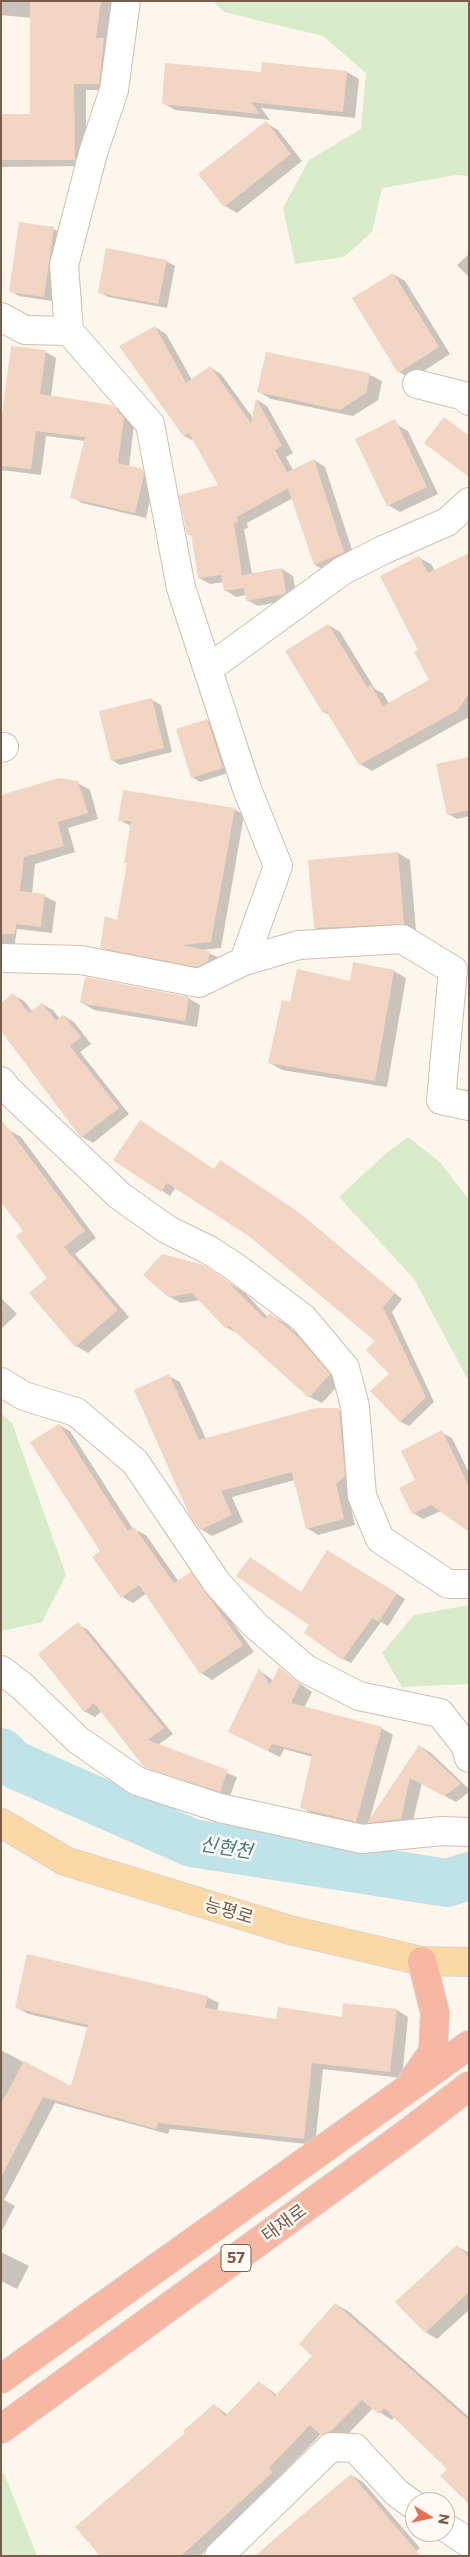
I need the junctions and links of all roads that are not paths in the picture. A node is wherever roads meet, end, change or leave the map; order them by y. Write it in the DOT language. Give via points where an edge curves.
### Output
graph roads {
  1 [pos="126,1"];
  2 [pos="1,317"];
  3 [pos="69,331"];
  4 [pos="417,384"];
  5 [pos="469,401"];
  6 [pos="469,502"];
  7 [pos="208,669"];
  8 [pos="1,958"];
  9 [pos="244,961"];
  10 [pos="1,1081"];
  11 [pos="469,1106"];
  12 [pos="1,1382"];
  13 [pos="469,1584"];
  14 [pos="1,1670"];
  15 [pos="469,1758"];
  16 [pos="1,1823"];
  17 [pos="469,1832"];
  18 [pos="422,1961"];
  19 [pos="469,1962"];
  20 [pos="469,2045"];
  21 [pos="469,2086"];
  22 [pos="404,2092"];
  23 [pos="1,2379"];
  24 [pos="1,2429"];
  25 [pos="405,2499"];
  26 [pos="455,2534"];
  27 [pos="469,2543"];
  28 [pos="219,2556"];
  1 -- 3 [label="street" via="114,90 64,265"];
  2 -- 3 [label="street" via="25,330"];
  3 -- 7 [label="street" via="150,424 181,588"];
  4 -- 5 [label="street" via="464,396"];
  6 -- 7 [label="street" via="448,522 342,571"];
  7 -- 9 [label="street" via="247,789 278,866"];
  8 -- 9 [label="street" via="81,960 199,983"];
  9 -- 11 [label="street" via="299,946 402,939 453,970 442,1100"];
  10 -- 13 [label="street" via="120,1196 168,1230 235,1266 303,1318 344,1368 355,1406 362,1496 380,1539 448,1584"];
  12 -- 15 [label="street" via="24,1396 76,1412 135,1462 217,1583 255,1625 306,1669 359,1696 440,1713 465,1745"];
  14 -- 17 [label="street" via="78,1740 137,1781 220,1808 362,1839 442,1831"];
  16 -- 18 [label="main road, 능평로" via="65,1861 290,1930"];
  18 -- 19 [label="main road, 능평로"];
  18 -- 22 [label="highway" via="436,2013 433,2052"];
  20 -- 22 [label="highway, 태재로 / 57"];
  21 -- 24 [label="highway, 태재로 / 57"];
  22 -- 23 [label="highway, 태재로 / 57"];
  25 -- 28 [label="street" via="356,2448 332,2447"];
  26 -- 27 [label="street"];
}
